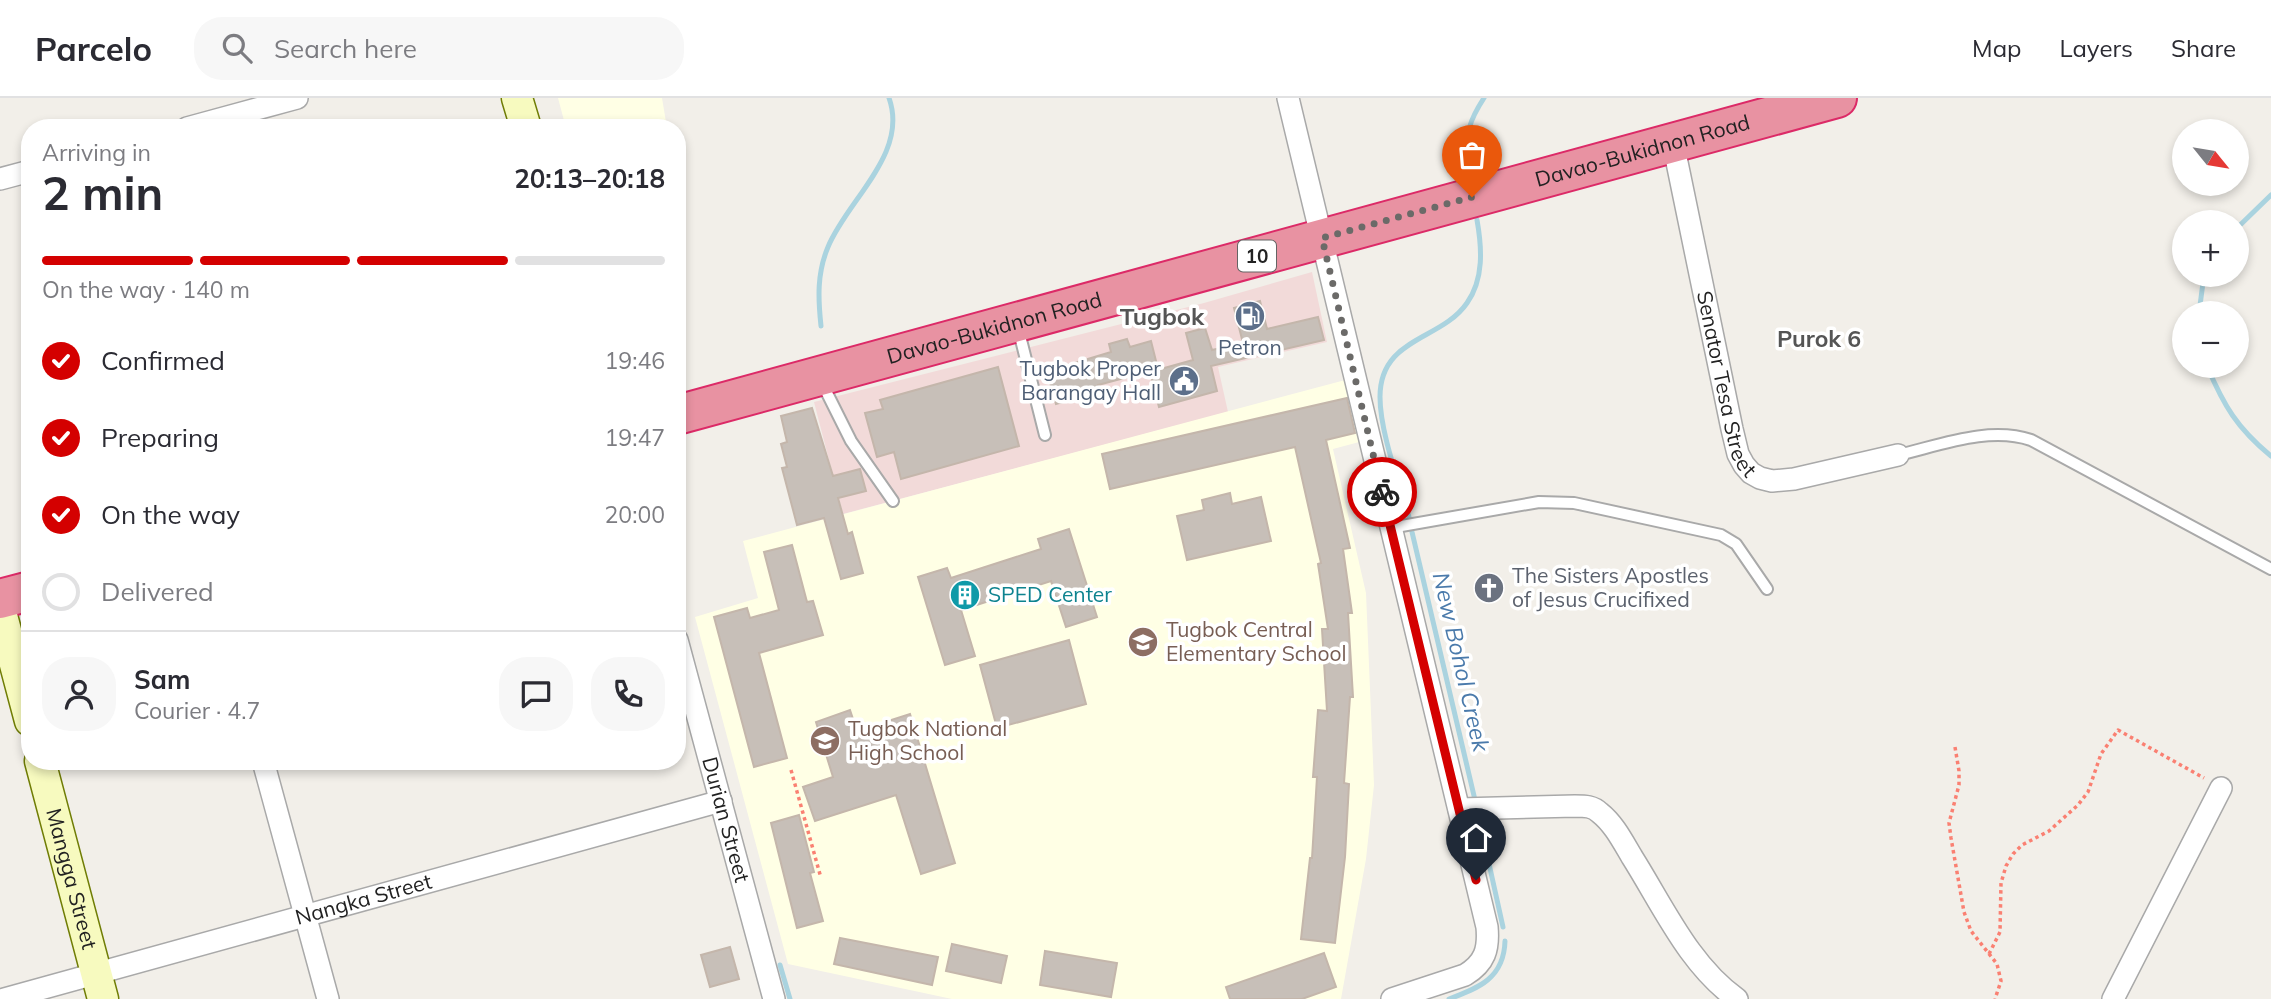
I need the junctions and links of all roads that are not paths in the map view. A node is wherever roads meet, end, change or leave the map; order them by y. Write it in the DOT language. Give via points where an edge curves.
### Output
graph roads {
  1 [pos="297,98"];
  2 [pos="517,98"];
  3 [pos="1288,98"];
  4 [pos="1837,98"];
  5 [pos="220,119"];
  6 [pos="523,119"];
  7 [pos="1673,143"];
  8 [pos="21,173"];
  9 [pos="0,179"];
  10 [pos="1322,238"];
  11 [pos="1017,322"];
  12 [pos="818,376"];
  13 [pos="686,413"];
  14 [pos="1045,435"];
  15 [pos="1898,455"];
  16 [pos="893,501"];
  17 [pos="1390,527"];
  18 [pos="2271,569"];
  19 [pos="1767,589"];
  20 [pos="21,593"];
  21 [pos="0,598"];
  22 [pos="0,608"];
  23 [pos="686,673"];
  24 [pos="21,687"];
  25 [pos="42,770"];
  26 [pos="265,770"];
  27 [pos="2221,788"];
  28 [pos="721,801"];
  29 [pos="1459,809"];
  30 [pos="305,916"];
  31 [pos="99,986"];
  32 [pos="4,999"];
  33 [pos="328,999"];
  34 [pos="774,999"];
  35 [pos="1392,999"];
  36 [pos="1737,999"];
  37 [pos="2113,999"];
  1 -- 5 [label="street"];
  2 -- 6 [label="street"];
  3 -- 10 [label="street"];
  4 -- 7 [label="highway, Davao-Bukidnon Road / 10"];
  7 -- 10 [label="highway, Davao-Bukidnon Road / 10"];
  7 -- 15 [label="street, Senator Tesa Street" via="1732,429 1744,465 1772,481"];
  8 -- 9 [label="street"];
  10 -- 11 [label="highway, Davao-Bukidnon Road / 10"];
  10 -- 17 [label="street"];
  11 -- 12 [label="highway, Davao-Bukidnon Road / 10"];
  11 -- 14 [label="lane"];
  12 -- 13 [label="highway, Davao-Bukidnon Road / 10"];
  12 -- 16 [label="lane" via="851,442"];
  15 -- 18 [label="lane" via="1987,435 2013,434"];
  17 -- 19 [label="lane" via="1539,502 1574,503 1721,535 1736,544"];
  17 -- 29 [label="street"];
  20 -- 21 [label="highway"];
  22 -- 24 [label="street"];
  23 -- 28 [label="street, Durian Street"];
  25 -- 31 [label="street, Mangga Street"];
  26 -- 30 [label="street"];
  27 -- 37 [label="street"];
  28 -- 30 [label="street, Nangka Street"];
  28 -- 34 [label="street, Durian Street"];
  29 -- 35 [label="street" via="1487,927 1487,950 1476,968 1465,975"];
  29 -- 36 [label="street" via="1588,806 1598,810 1701,966"];
  30 -- 31 [label="street, Nangka Street"];
  30 -- 33 [label="street"];
  31 -- 32 [label="street, Nangka Street"];
}
